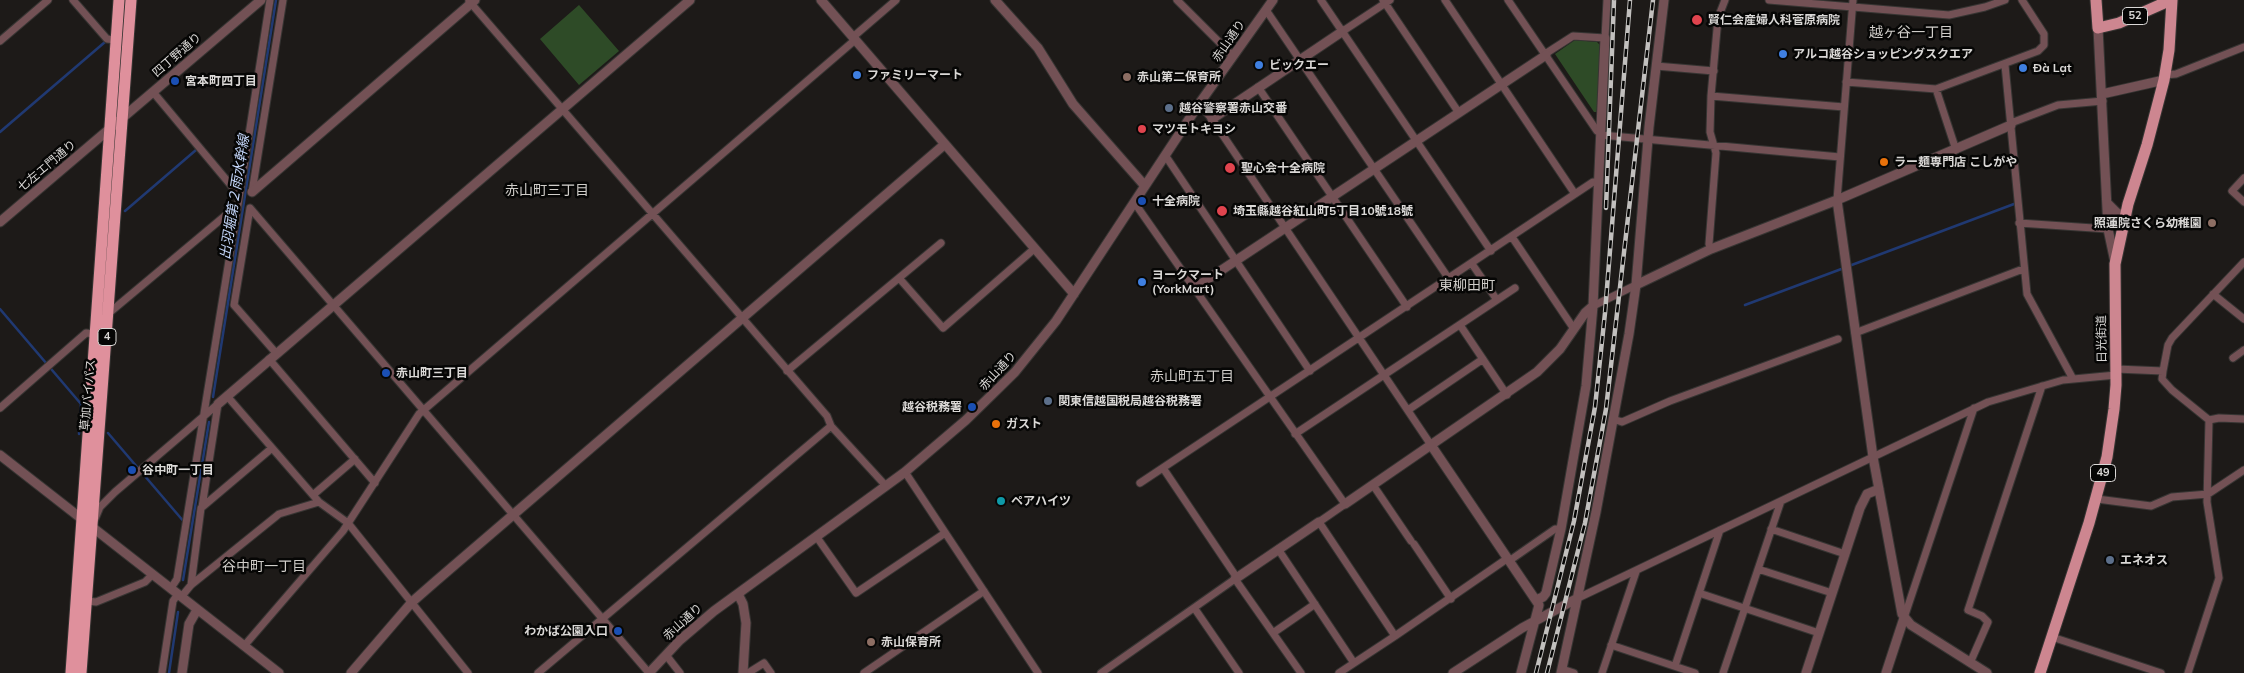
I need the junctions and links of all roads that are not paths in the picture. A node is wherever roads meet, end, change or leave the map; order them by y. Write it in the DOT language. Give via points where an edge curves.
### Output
graph roads {
  1 [pos="48,0"];
  2 [pos="73,0"];
  3 [pos="119,0"];
  4 [pos="131,0"];
  5 [pos="260,0"];
  6 [pos="270,0"];
  7 [pos="283,0"];
  8 [pos="690,0"];
  9 [pos="821,0"];
  10 [pos="896,0"];
  11 [pos="995,0"];
  12 [pos="1177,0"];
  13 [pos="1273,0"];
  14 [pos="1321,0"];
  15 [pos="1445,0"];
  16 [pos="1508,0"];
  17 [pos="1607,0"];
  18 [pos="1664,0"];
  19 [pos="1725,0"];
  20 [pos="1769,0"];
  21 [pos="2005,0"];
  22 [pos="2022,0"];
  23 [pos="2096,0"];
  24 [pos="2172,0"];
  25 [pos="471,1"];
  26 [pos="1386,1"];
  27 [pos="1853,3"];
  28 [pos="1266,10"];
  29 [pos="2098,28"];
  30 [pos="1343,31"];
  31 [pos="1605,38"];
  32 [pos="854,39"];
  33 [pos="116,40"];
  34 [pos="0,41"];
  35 [pos="2244,47"];
  36 [pos="1545,55"];
  37 [pos="1233,56"];
  38 [pos="1300,60"];
  39 [pos="2005,65"];
  40 [pos="1656,66"];
  41 [pos="1714,71"];
  42 [pos="2165,77"];
  43 [pos="1846,82"];
  44 [pos="1503,84"];
  45 [pos="1258,87"];
  46 [pos="1936,89"];
  47 [pos="153,92"];
  48 [pos="1711,96"];
  49 [pos="2102,98"];
  50 [pos="1199,104"];
  51 [pos="1844,107"];
  52 [pos="562,109"];
  53 [pos="1459,113"];
  54 [pos="123,118"];
  55 [pos="1212,119"];
  56 [pos="2011,124"];
  57 [pos="110,129"];
  58 [pos="1601,133"];
  59 [pos="1648,140"];
  60 [pos="1417,141"];
  61 [pos="945,144"];
  62 [pos="1714,146"];
  63 [pos="1956,150"];
  64 [pos="1165,155"];
  65 [pos="1840,157"];
  66 [pos="1375,169"];
  67 [pos="2244,178"];
  68 [pos="1599,183"];
  69 [pos="1145,186"];
  70 [pos="252,192"];
  71 [pos="1575,194"];
  72 [pos="239,195"];
  73 [pos="1332,197"];
  74 [pos="1837,200"];
  75 [pos="1134,202"];
  76 [pos="2244,202"];
  77 [pos="238,204"];
  78 [pos="2108,204"];
  79 [pos="652,213"];
  80 [pos="2126,215"];
  81 [pos="0,222"];
  82 [pos="2020,223"];
  83 [pos="1286,229"];
  84 [pos="2108,230"];
  85 [pos="1512,237"];
  86 [pos="941,243"];
  87 [pos="1034,249"];
  88 [pos="1711,249"];
  89 [pos="1491,251"];
  90 [pos="1237,260"];
  91 [pos="2244,262"];
  92 [pos="1472,264"];
  93 [pos="2115,264"];
  94 [pos="2023,269"];
  95 [pos="899,278"];
  96 [pos="1449,279"];
  97 [pos="1636,285"];
  98 [pos="1515,288"];
  99 [pos="1193,289"];
  100 [pos="1074,294"];
  101 [pos="2213,294"];
  102 [pos="1496,300"];
  103 [pos="333,304"];
  104 [pos="1593,306"];
  105 [pos="1407,307"];
  106 [pos="109,313"];
  107 [pos="741,318"];
  108 [pos="2244,318"];
  109 [pos="1460,325"];
  110 [pos="1574,329"];
  111 [pos="1855,333"];
  112 [pos="96,334"];
  113 [pos="1359,338"];
  114 [pos="1838,339"];
  115 [pos="2244,350"];
  116 [pos="272,356"];
  117 [pos="2233,358"];
  118 [pos="1483,359"];
  119 [pos="787,371"];
  120 [pos="1310,371"];
  121 [pos="2163,371"];
  122 [pos="2116,372"];
  123 [pos="1385,374"];
  124 [pos="2073,379"];
  125 [pos="2042,386"];
  126 [pos="1507,395"];
  127 [pos="227,396"];
  128 [pos="1270,399"];
  129 [pos="218,404"];
  130 [pos="0,408"];
  131 [pos="1974,408"];
  132 [pos="423,410"];
  133 [pos="1408,410"];
  134 [pos="204,415"];
  135 [pos="1613,419"];
  136 [pos="2244,419"];
  137 [pos="2209,420"];
  138 [pos="831,426"];
  139 [pos="1295,434"];
  140 [pos="1431,445"];
  141 [pos="272,448"];
  142 [pos="0,455"];
  143 [pos="1873,457"];
  144 [pos="354,459"];
  145 [pos="1163,468"];
  146 [pos="2244,470"];
  147 [pos="905,472"];
  148 [pos="375,483"];
  149 [pos="1140,483"];
  150 [pos="1373,485"];
  151 [pos="886,486"];
  152 [pos="1879,489"];
  153 [pos="2208,494"];
  154 [pos="313,495"];
  155 [pos="2097,499"];
  156 [pos="1781,501"];
  157 [pos="319,502"];
  158 [pos="1345,504"];
  159 [pos="202,508"];
  160 [pos="512,515"];
  161 [pos="82,518"];
  162 [pos="1319,522"];
  163 [pos="348,523"];
  164 [pos="92,526"];
  165 [pos="1561,529"];
  166 [pos="1771,529"];
  167 [pos="1720,530"];
  168 [pos="945,533"];
  169 [pos="816,536"];
  170 [pos="1278,549"];
  171 [pos="1845,554"];
  172 [pos="1509,560"];
  173 [pos="1758,569"];
  174 [pos="1636,572"];
  175 [pos="154,574"];
  176 [pos="1236,579"];
  177 [pos="191,585"];
  178 [pos="984,591"];
  179 [pos="177,593"];
  180 [pos="1699,593"];
  181 [pos="1832,593"];
  182 [pos="738,594"];
  183 [pos="1451,599"];
  184 [pos="1576,599"];
  185 [pos="1536,600"];
  186 [pos="87,601"];
  187 [pos="412,602"];
  188 [pos="1315,604"];
  189 [pos="1195,609"];
  190 [pos="1744,609"];
  191 [pos="198,610"];
  192 [pos="1904,618"];
  193 [pos="602,619"];
  194 [pos="1535,620"];
  195 [pos="1273,632"];
  196 [pos="1819,633"];
  197 [pos="1395,636"];
  198 [pos="2052,637"];
  199 [pos="1612,645"];
  200 [pos="244,646"];
  201 [pos="666,655"];
  202 [pos="1354,663"];
  203 [pos="1970,663"];
  204 [pos="1675,666"];
  205 [pos="1561,671"];
  206 [pos="869,672"];
  207 [pos="71,673"];
  208 [pos="81,673"];
  209 [pos="162,673"];
  210 [pos="182,673"];
  211 [pos="279,673"];
  212 [pos="351,673"];
  213 [pos="468,673"];
  214 [pos="538,673"];
  215 [pos="649,673"];
  216 [pos="680,673"];
  217 [pos="743,673"];
  218 [pos="748,673"];
  219 [pos="771,673"];
  220 [pos="1038,673"];
  221 [pos="1101,673"];
  222 [pos="1239,673"];
  223 [pos="1301,673"];
  224 [pos="1339,673"];
  225 [pos="1453,673"];
  226 [pos="1521,673"];
  227 [pos="1574,673"];
  228 [pos="1602,673"];
  229 [pos="1695,673"];
  230 [pos="1723,673"];
  231 [pos="1806,673"];
  232 [pos="1886,673"];
  233 [pos="1987,673"];
  234 [pos="2040,673"];
  235 [pos="2161,673"];
  236 [pos="2188,673"];
  1 -- 34 [label="street"];
  2 -- 33 [label="street" via="108,39"];
  3 -- 33 [label="highway, 草加バイパス / 4"];
  4 -- 54 [label="highway, 草加バイパス / 4"];
  5 -- 47 [label="street, 四丁野通り"];
  6 -- 72 [label="street"];
  7 -- 70 [label="street"];
  8 -- 52 [label="street"];
  9 -- 32 [label="street"];
  10 -- 32 [label="street"];
  11 -- 69 [label="street" via="1038,48 1073,104"];
  12 -- 37 [label="street"];
  13 -- 28 [label="street, 赤山通り"];
  14 -- 30 [label="street"];
  15 -- 44 [label="street"];
  16 -- 36 [label="street"];
  17 -- 31 [label="street"];
  18 -- 40 [label="street"];
  19 -- 41 [label="street" via="1718,18"];
  20 -- 27 [label="street"];
  21 -- 27 [label="street" via="1949,15"];
  22 -- 39 [label="street" via="2044,34 2044,45 2038,52"];
  23 -- 29 [label="main road"];
  24 -- 29 [label="main road, 52" via="2119,23"];
  24 -- 42 [label="main road, 日光街道 / 49"];
  25 -- 52 [label="street"];
  25 -- 70 [label="street"];
  26 -- 30 [label="street"];
  26 -- 53 [label="street"];
  27 -- 43 [label="street"];
  28 -- 37 [label="street, 赤山通り"];
  28 -- 38 [label="street"];
  29 -- 49 [label="street"];
  30 -- 38 [label="street"];
  30 -- 60 [label="street"];
  31 -- 36 [label="street" via="1573,36"];
  31 -- 58 [label="street"];
  32 -- 61 [label="street"];
  32 -- 79 [label="street"];
  33 -- 57 [label="highway, 草加バイパス / 4"];
  35 -- 42 [label="street"];
  36 -- 44 [label="street"];
  36 -- 58 [label="street"];
  37 -- 50 [label="street, 赤山通り"];
  38 -- 45 [label="street"];
  38 -- 66 [label="street"];
  39 -- 46 [label="street"];
  39 -- 56 [label="street"];
  40 -- 41 [label="street"];
  40 -- 59 [label="street"];
  41 -- 48 [label="street"];
  42 -- 49 [label="street"];
  42 -- 80 [label="main road, 日光街道 / 49"];
  43 -- 46 [label="street"];
  43 -- 51 [label="street"];
  44 -- 53 [label="street"];
  44 -- 71 [label="street"];
  45 -- 55 [label="street"];
  45 -- 73 [label="street"];
  46 -- 63 [label="street"];
  47 -- 54 [label="street, 四丁野通り"];
  47 -- 72 [label="street"];
  48 -- 51 [label="street"];
  48 -- 62 [label="street" via="1710,132"];
  49 -- 56 [label="street" via="2058,105"];
  49 -- 78 [label="street"];
  50 -- 55 [label="street"];
  50 -- 64 [label="street, 赤山通り"];
  51 -- 65 [label="street"];
  52 -- 79 [label="street"];
  52 -- 103 [label="street"];
  53 -- 60 [label="street"];
  54 -- 57 [label="street, 四丁野通り"];
  54 -- 106 [label="highway, 草加バイパス / 4"];
  55 -- 83 [label="street"];
  56 -- 63 [label="street"];
  56 -- 82 [label="street"];
  57 -- 81 [label="street, 七左エ門通り"];
  57 -- 112 [label="highway, 草加バイパス / 4"];
  58 -- 59 [label="street"];
  58 -- 68 [label="street"];
  59 -- 62 [label="street"];
  59 -- 97 [label="street"];
  60 -- 66 [label="street"];
  60 -- 89 [label="street"];
  61 -- 87 [label="street"];
  61 -- 107 [label="street"];
  62 -- 65 [label="street"];
  62 -- 88 [label="street"];
  63 -- 74 [label="street"];
  64 -- 69 [label="street, 赤山通り"];
  64 -- 90 [label="street"];
  65 -- 74 [label="street"];
  66 -- 73 [label="street"];
  66 -- 96 [label="street"];
  67 -- 76 [label="street" via="2232,191"];
  68 -- 71 [label="street" via="1593,182"];
  68 -- 104 [label="street"];
  69 -- 75 [label="street, 赤山通り"];
  71 -- 85 [label="street"];
  72 -- 77 [label="street"];
  73 -- 83 [label="street"];
  73 -- 105 [label="street"];
  74 -- 88 [label="street"];
  74 -- 111 [label="street"];
  75 -- 99 [label="street"];
  75 -- 100 [label="street, 赤山通り"];
  77 -- 106 [label="street"];
  77 -- 134 [label="street"];
  78 -- 80 [label="street" via="2116,213"];
  78 -- 84 [label="street"];
  79 -- 107 [label="street"];
  79 -- 132 [label="street"];
  80 -- 93 [label="main road, 日光街道 / 49"];
  82 -- 84 [label="street"];
  82 -- 94 [label="street"];
  83 -- 90 [label="street"];
  83 -- 113 [label="street"];
  84 -- 93 [label="street"];
  85 -- 89 [label="street"];
  85 -- 110 [label="street"];
  86 -- 95 [label="street"];
  87 -- 95 [label="street" via="943,328"];
  87 -- 100 [label="street"];
  88 -- 97 [label="street"];
  89 -- 92 [label="street"];
  90 -- 99 [label="street"];
  90 -- 120 [label="street"];
  91 -- 101 [label="street"];
  92 -- 96 [label="street"];
  92 -- 102 [label="street"];
  93 -- 122 [label="main road, 日光街道 / 49"];
  94 -- 111 [label="street"];
  94 -- 124 [label="street" via="2027,294"];
  95 -- 119 [label="street"];
  96 -- 105 [label="street"];
  97 -- 104 [label="street"];
  97 -- 135 [label="street"];
  98 -- 102 [label="street"];
  99 -- 128 [label="street"];
  100 -- 147 [label="street, 赤山通り" via="1015,372 966,420"];
  101 -- 108 [label="street"];
  101 -- 121 [label="street" via="2172,338"];
  102 -- 109 [label="street"];
  103 -- 116 [label="street"];
  103 -- 116 [label="street" via="250,208 234,304"];
  103 -- 132 [label="street"];
  104 -- 110 [label="street"];
  104 -- 165 [label="street" via="1586,386"];
  105 -- 113 [label="street"];
  106 -- 164 [label="highway, 草加バイパス / 4"];
  107 -- 119 [label="street"];
  107 -- 160 [label="street"];
  109 -- 118 [label="street"];
  109 -- 123 [label="street"];
  110 -- 126 [label="street" via="1537,372"];
  111 -- 143 [label="street"];
  112 -- 130 [label="street" via="86,333"];
  112 -- 161 [label="highway, 草加バイパス / 4"];
  113 -- 120 [label="street"];
  113 -- 123 [label="street"];
  114 -- 135 [label="street" via="1622,422"];
  115 -- 117 [label="street"];
  116 -- 127 [label="street"];
  116 -- 144 [label="street"];
  118 -- 126 [label="street"];
  118 -- 133 [label="street"];
  119 -- 138 [label="street" via="827,416"];
  120 -- 128 [label="street"];
  121 -- 122 [label="street"];
  121 -- 137 [label="street" via="2162,379 2172,390"];
  122 -- 124 [label="street"];
  122 -- 155 [label="main road, 日光街道 / 49" via="2112,431"];
  123 -- 133 [label="street"];
  123 -- 139 [label="street"];
  124 -- 125 [label="street"];
  125 -- 131 [label="street"];
  125 -- 203 [label="street" via="1968,610 1988,622"];
  126 -- 140 [label="street"];
  127 -- 129 [label="street"];
  127 -- 141 [label="street"];
  128 -- 139 [label="street"];
  128 -- 145 [label="street"];
  129 -- 134 [label="street"];
  129 -- 159 [label="street"];
  131 -- 143 [label="street"];
  131 -- 192 [label="street"];
  132 -- 148 [label="street"];
  132 -- 160 [label="street"];
  133 -- 140 [label="street"];
  134 -- 164 [label="street" via="115,492 100,507"];
  134 -- 179 [label="street"];
  135 -- 184 [label="street"];
  136 -- 137 [label="street"];
  137 -- 153 [label="street"];
  138 -- 151 [label="street"];
  138 -- 193 [label="street"];
  139 -- 158 [label="street"];
  140 -- 150 [label="street"];
  140 -- 172 [label="street"];
  141 -- 154 [label="street"];
  141 -- 159 [label="street"];
  142 -- 161 [label="street"];
  143 -- 152 [label="street"];
  143 -- 156 [label="street"];
  144 -- 148 [label="street"];
  144 -- 154 [label="street"];
  145 -- 149 [label="street"];
  145 -- 176 [label="street"];
  146 -- 153 [label="street"];
  147 -- 151 [label="street, 赤山通り"];
  147 -- 168 [label="street"];
  148 -- 163 [label="street"];
  150 -- 158 [label="street"];
  150 -- 183 [label="street"];
  151 -- 169 [label="street, 赤山通り"];
  152 -- 171 [label="street" via="1867,494"];
  152 -- 192 [label="street"];
  153 -- 155 [label="street" via="2172,497 2151,506"];
  153 -- 236 [label="street" via="2219,578"];
  154 -- 157 [label="street"];
  155 -- 198 [label="main road, 日光街道 / 49"];
  156 -- 166 [label="street"];
  156 -- 167 [label="street"];
  157 -- 163 [label="street"];
  157 -- 177 [label="street" via="280,514"];
  158 -- 162 [label="street"];
  159 -- 177 [label="street"];
  160 -- 187 [label="street"];
  160 -- 193 [label="street"];
  161 -- 164 [label="street"];
  161 -- 207 [label="highway, 草加バイパス / 4"];
  162 -- 170 [label="street"];
  162 -- 197 [label="street"];
  163 -- 187 [label="street"];
  163 -- 200 [label="street"];
  164 -- 175 [label="street"];
  164 -- 186 [label="highway, 草加バイパス / 4"];
  165 -- 172 [label="street" via="1555,529"];
  165 -- 185 [label="street" via="1546,592"];
  166 -- 171 [label="street"];
  166 -- 173 [label="street"];
  167 -- 174 [label="street"];
  167 -- 180 [label="street"];
  168 -- 169 [label="street" via="856,593"];
  168 -- 178 [label="street"];
  169 -- 182 [label="street, 赤山通り"];
  170 -- 176 [label="street"];
  170 -- 188 [label="street"];
  171 -- 181 [label="street"];
  172 -- 183 [label="street"];
  172 -- 185 [label="street"];
  173 -- 181 [label="street"];
  173 -- 190 [label="street"];
  174 -- 184 [label="street"];
  174 -- 199 [label="street"];
  175 -- 179 [label="street"];
  175 -- 186 [label="street" via="145,582 96,602"];
  176 -- 189 [label="street"];
  176 -- 195 [label="street"];
  177 -- 179 [label="street"];
  178 -- 206 [label="street"];
  178 -- 220 [label="street"];
  179 -- 191 [label="street"];
  179 -- 209 [label="street"];
  180 -- 190 [label="street"];
  180 -- 204 [label="street"];
  181 -- 196 [label="street"];
  182 -- 201 [label="street, 赤山通り"];
  182 -- 217 [label="street" via="746,623"];
  183 -- 197 [label="street"];
  184 -- 194 [label="street"];
  184 -- 205 [label="street"];
  185 -- 194 [label="street" via="1539,606"];
  186 -- 208 [label="highway, 草加バイパス / 4"];
  187 -- 212 [label="street"];
  187 -- 213 [label="street"];
  188 -- 195 [label="street"];
  188 -- 202 [label="street"];
  189 -- 221 [label="street"];
  189 -- 222 [label="street"];
  190 -- 196 [label="street"];
  190 -- 230 [label="street"];
  191 -- 200 [label="street"];
  191 -- 210 [label="street" via="189,624"];
  192 -- 203 [label="street"];
  192 -- 232 [label="street"];
  193 -- 214 [label="street"];
  193 -- 215 [label="street"];
  194 -- 225 [label="street"];
  194 -- 226 [label="street"];
  195 -- 223 [label="street"];
  196 -- 231 [label="street"];
  197 -- 202 [label="street"];
  198 -- 234 [label="main road, 日光街道 / 49"];
  198 -- 235 [label="street"];
  199 -- 204 [label="street"];
  199 -- 228 [label="street"];
  200 -- 211 [label="street"];
  201 -- 215 [label="street, 赤山通り"];
  201 -- 216 [label="street"];
  202 -- 224 [label="street"];
  203 -- 233 [label="street"];
  204 -- 229 [label="street"];
  205 -- 227 [label="street"];
  218 -- 219 [label="street" via="764,663"];
}
